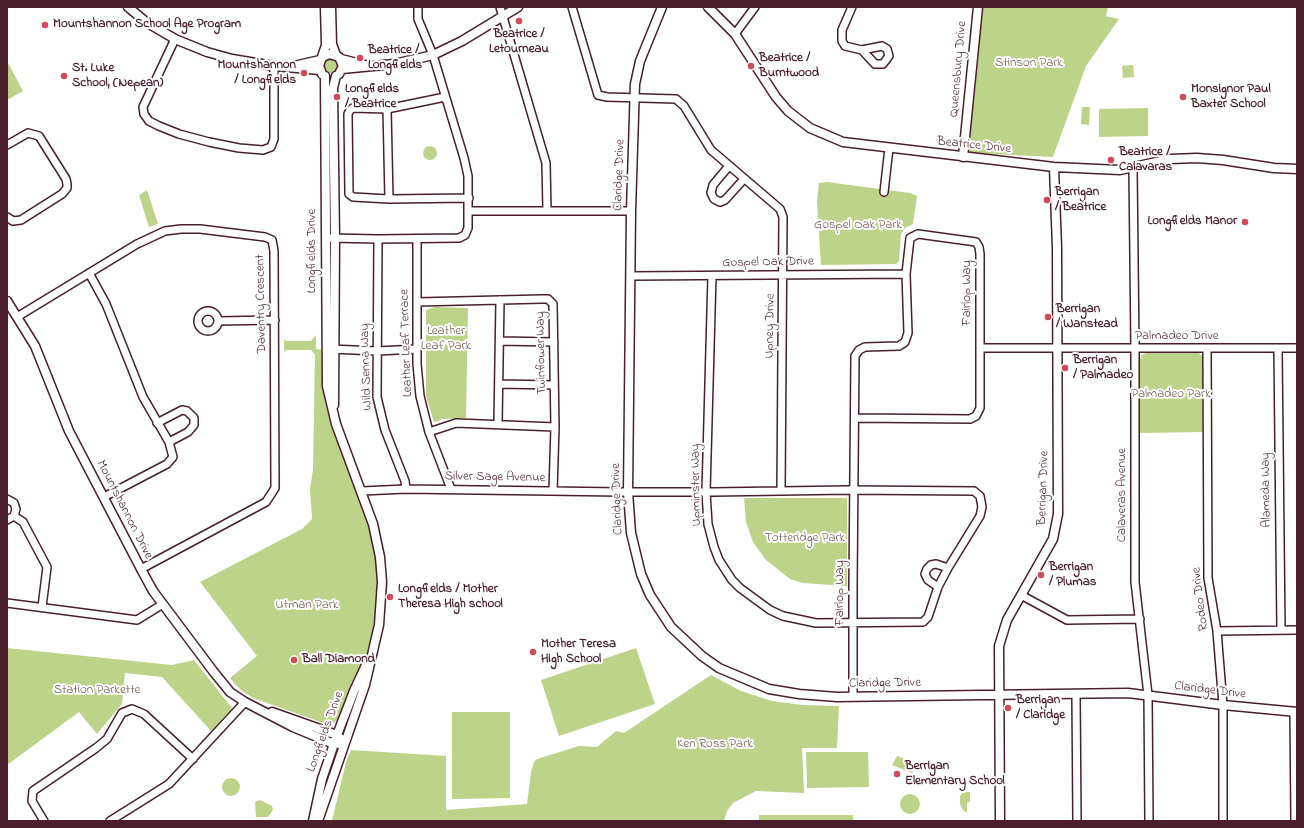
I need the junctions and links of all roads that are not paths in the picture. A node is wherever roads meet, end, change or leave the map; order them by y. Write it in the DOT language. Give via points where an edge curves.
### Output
graph roads {
  1 [pos="128,7"];
  2 [pos="325,7"];
  3 [pos="331,7"];
  4 [pos="418,7"];
  5 [pos="500,7"];
  6 [pos="518,7"];
  7 [pos="572,7"];
  8 [pos="662,7"];
  9 [pos="708,7"];
  10 [pos="755,7"];
  11 [pos="852,7"];
  12 [pos="978,7"];
  13 [pos="503,17"];
  14 [pos="735,34"];
  15 [pos="175,39"];
  16 [pos="862,50"];
  17 [pos="433,55"];
  18 [pos="338,57"];
  19 [pos="322,58"];
  20 [pos="274,66"];
  21 [pos="287,66"];
  22 [pos="371,66"];
  23 [pos="342,69"];
  24 [pos="322,73"];
  25 [pos="336,76"];
  26 [pos="445,97"];
  27 [pos="634,99"];
  28 [pos="387,109"];
  29 [pos="7,145"];
  30 [pos="889,148"];
  31 [pos="963,156"];
  32 [pos="729,166"];
  33 [pos="1054,167"];
  34 [pos="1132,168"];
  35 [pos="1297,168"];
  36 [pos="744,179"];
  37 [pos="884,192"];
  38 [pos="469,198"];
  39 [pos="389,199"];
  40 [pos="469,210"];
  41 [pos="547,211"];
  42 [pos="631,211"];
  43 [pos="7,217"];
  44 [pos="326,238"];
  45 [pos="335,238"];
  46 [pos="417,239"];
  47 [pos="378,240"];
  48 [pos="89,273"];
  49 [pos="906,274"];
  50 [pos="783,275"];
  51 [pos="631,276"];
  52 [pos="712,276"];
  53 [pos="500,300"];
  54 [pos="7,301"];
  55 [pos="418,302"];
  56 [pos="17,317"];
  57 [pos="275,320"];
  58 [pos="218,321"];
  59 [pos="500,341"];
  60 [pos="554,342"];
  61 [pos="1056,347"];
  62 [pos="980,348"];
  63 [pos="1297,348"];
  64 [pos="330,349"];
  65 [pos="417,349"];
  66 [pos="1135,349"];
  67 [pos="1278,349"];
  68 [pos="1207,350"];
  69 [pos="377,351"];
  70 [pos="499,384"];
  71 [pos="554,385"];
  72 [pos="855,418"];
  73 [pos="157,423"];
  74 [pos="498,424"];
  75 [pos="555,427"];
  76 [pos="429,432"];
  77 [pos="168,442"];
  78 [pos="406,489"];
  79 [pos="451,490"];
  80 [pos="854,490"];
  81 [pos="362,491"];
  82 [pos="553,491"];
  83 [pos="781,491"];
  84 [pos="628,492"];
  85 [pos="706,492"];
  86 [pos="104,497"];
  87 [pos="7,500"];
  88 [pos="14,516"];
  89 [pos="7,520"];
  90 [pos="141,568"];
  91 [pos="948,568"];
  92 [pos="938,587"];
  93 [pos="1021,595"];
  94 [pos="7,603"];
  95 [pos="163,604"];
  96 [pos="42,608"];
  97 [pos="1140,619"];
  98 [pos="852,623"];
  99 [pos="1281,630"];
  100 [pos="1297,630"];
  101 [pos="1217,631"];
  102 [pos="372,653"];
  103 [pos="999,694"];
  104 [pos="1076,694"];
  105 [pos="1148,695"];
  106 [pos="853,696"];
  107 [pos="244,702"];
  108 [pos="1223,705"];
  109 [pos="254,707"];
  110 [pos="1295,712"];
  111 [pos="337,734"];
  112 [pos="344,742"];
  113 [pos="334,744"];
  114 [pos="193,759"];
  115 [pos="44,821"];
  116 [pos="110,821"];
  117 [pos="313,821"];
  118 [pos="318,821"];
  119 [pos="1000,821"];
  120 [pos="1078,821"];
  121 [pos="1150,821"];
  122 [pos="1222,821"];
  123 [pos="1295,821"];
  1 -- 15 [label="street" via="146,22"];
  2 -- 19 [label="street" via="326,45"];
  3 -- 18 [label="street" via="332,44"];
  4 -- 17 [label="street" via="418,19"];
  5 -- 13 [label="street"];
  6 -- 13 [label="street"];
  7 -- 27 [label="street" via="598,95"];
  8 -- 27 [label="street, Claridge Drive" via="640,61"];
  9 -- 14 [label="street, Beatrice Drive"];
  10 -- 14 [label="street"];
  11 -- 16 [label="street" via="842,30 842,41 845,46"];
  12 -- 31 [label="street, Queensbury Drive"];
  13 -- 17 [label="street"];
  13 -- 41 [label="street" via="546,163"];
  14 -- 30 [label="street, Beatrice Drive" via="779,100 802,123 834,140"];
  15 -- 20 [label="street" via="232,59"];
  15 -- 20 [label="street" via="143,107 149,121 179,134 239,148 263,150 271,147 274,139"];
  17 -- 22 [label="street"];
  17 -- 26 [label="street"];
  18 -- 19 [label="street" via="329,54"];
  18 -- 22 [label="street"];
  18 -- 23 [label="street"];
  19 -- 21 [label="street"];
  19 -- 24 [label="street"];
  20 -- 21 [label="street"];
  21 -- 24 [label="street"];
  22 -- 23 [label="street"];
  23 -- 25 [label="street"];
  24 -- 25 [label="street"];
  24 -- 44 [label="street, Longfields Drive"];
  25 -- 45 [label="street, Longfields Drive" via="333,88"];
  26 -- 28 [label="street"];
  26 -- 38 [label="street" via="464,158"];
  27 -- 32 [label="street, Upney Drive" via="676,99 684,106 711,150"];
  27 -- 42 [label="street, Claridge Drive"];
  28 -- 39 [label="street"];
  28 -- 39 [label="street" via="353,108 348,114 349,194 353,197"];
  29 -- 43 [label="street" via="28,133 39,136 66,180 67,188 62,194 21,220 13,221"];
  30 -- 31 [label="street, Beatrice Drive"];
  30 -- 37 [label="street"];
  31 -- 33 [label="street, Beatrice Drive"];
  32 -- 36 [label="street, Upney Drive"];
  32 -- 36 [label="street" via="713,186 711,193 714,199 720,202 725,200"];
  33 -- 34 [label="street, Beatrice Drive" via="1114,170"];
  33 -- 61 [label="street, Berrigan Drive" via="1057,248"];
  34 -- 35 [label="street, Beatrice Drive" via="1170,159 1196,158 1274,168"];
  34 -- 66 [label="street, Calaveras Avenue"];
  36 -- 50 [label="street, Upney Drive" via="780,209 784,218"];
  38 -- 39 [label="street"];
  38 -- 40 [label="street"];
  40 -- 41 [label="street"];
  40 -- 46 [label="street" via="465,235 459,238"];
  41 -- 42 [label="street"];
  42 -- 51 [label="street, Claridge Drive"];
  44 -- 45 [label="street"];
  44 -- 64 [label="street, Longfields Drive"];
  45 -- 47 [label="street"];
  45 -- 64 [label="street, Longfields Drive"];
  46 -- 47 [label="street"];
  46 -- 55 [label="street, Leather Leaf Terrace"];
  47 -- 69 [label="street, Wild Senna Way"];
  48 -- 56 [label="street, Daventry Crescent"];
  48 -- 57 [label="street, Daventry Crescent" via="145,239 165,231 190,229 265,237 272,240 274,251"];
  48 -- 73 [label="street" via="106,304 143,397"];
  49 -- 50 [label="street, Gospel Oak Drive"];
  49 -- 62 [label="street, Fairlop Way" via="910,238 918,234 976,242 980,254"];
  49 -- 72 [label="street, Fairlop Way" via="908,333 905,342 899,346 865,347 855,356"];
  50 -- 52 [label="street, Gospel Oak Drive"];
  50 -- 83 [label="street, Upney Drive"];
  51 -- 52 [label="street, Gospel Oak Drive"];
  51 -- 84 [label="street, Claridge Drive"];
  52 -- 85 [label="street, Upminster Way"];
  53 -- 55 [label="street, Twinflower Way"];
  53 -- 59 [label="street"];
  53 -- 60 [label="street, Twinflower Way" via="548,299 554,310"];
  54 -- 56 [label="street, Mountshannon Drive"];
  55 -- 65 [label="street, Leather Leaf Terrace"];
  56 -- 86 [label="street, Mountshannon Drive" via="35,346 69,431"];
  57 -- 58 [label="street"];
  57 -- 90 [label="street, Daventry Crescent" via="276,482 272,495 266,502"];
  59 -- 60 [label="street"];
  59 -- 70 [label="street"];
  60 -- 71 [label="street, Twinflower Way"];
  61 -- 62 [label="street, Palmadeo Drive"];
  61 -- 66 [label="street, Palmadeo Drive"];
  61 -- 93 [label="street, Berrigan Drive" via="1056,526 1047,551"];
  62 -- 72 [label="street, Fairlop Way" via="980,408 976,416"];
  63 -- 67 [label="street, Palmadeo Drive"];
  64 -- 69 [label="street"];
  64 -- 81 [label="street, Longfields Drive" via="336,424"];
  65 -- 69 [label="street"];
  65 -- 76 [label="street, Leather Leaf Terrace" via="420,396"];
  66 -- 68 [label="street, Palmadeo Drive"];
  66 -- 97 [label="street, Calaveras Avenue" via="1135,582"];
  67 -- 68 [label="street, Palmadeo Drive"];
  67 -- 99 [label="street, Alameda Way"];
  68 -- 101 [label="street, Rodeo Drive" via="1208,578"];
  69 -- 78 [label="street, Wild Senna Way" via="377,397 380,412"];
  70 -- 71 [label="street"];
  70 -- 74 [label="street"];
  71 -- 75 [label="street, Twinflower Way"];
  72 -- 80 [label="street, Fairlop Way"];
  73 -- 77 [label="street"];
  73 -- 77 [label="street" via="182,410 187,410 194,418 194,425 188,432"];
  74 -- 75 [label="street"];
  74 -- 76 [label="street" via="456,423"];
  75 -- 82 [label="street, Twinflower Way"];
  76 -- 79 [label="street, Leather Leaf Terrace"];
  77 -- 86 [label="street" via="172,450 170,461"];
  78 -- 79 [label="street, Silver Sage Avenue"];
  78 -- 81 [label="street, Silver Sage Avenue"];
  79 -- 82 [label="street, Silver Sage Avenue"];
  80 -- 83 [label="street, Silver Sage Avenue"];
  80 -- 91 [label="street, Silver Sage Avenue" via="974,491 980,496 980,516"];
  80 -- 98 [label="street, Fairlop Way"];
  81 -- 102 [label="street, Longfields Drive" via="376,534 382,569 381,613"];
  82 -- 84 [label="street, Silver Sage Avenue"];
  83 -- 85 [label="street, Silver Sage Avenue"];
  84 -- 85 [label="street, Silver Sage Avenue"];
  84 -- 106 [label="street, Claridge Drive" via="631,533 641,574 660,611 688,644 719,668 769,689 816,696"];
  85 -- 98 [label="street, Upminster Way" via="708,524 714,547 732,580 740,588 770,610 783,616 816,623"];
  86 -- 90 [label="street, Mountshannon Drive"];
  87 -- 88 [label="street" via="16,506"];
  88 -- 89 [label="street"];
  88 -- 96 [label="street" via="23,522 48,567"];
  90 -- 95 [label="street, Mountshannon Drive"];
  91 -- 92 [label="street"];
  91 -- 92 [label="street" via="936,564 927,569 925,574 928,580"];
  92 -- 98 [label="street, Upminster Way" via="928,617 923,622"];
  93 -- 97 [label="street" via="1068,620"];
  93 -- 103 [label="street, Berrigan Drive" via="1002,633 999,646"];
  94 -- 96 [label="street"];
  95 -- 96 [label="street" via="137,620"];
  95 -- 107 [label="street, Mountshannon Drive" via="226,687"];
  97 -- 105 [label="street, Calaveras Avenue"];
  98 -- 106 [label="street, Fairlop Way"];
  99 -- 100 [label="street"];
  99 -- 101 [label="street"];
  101 -- 108 [label="street, Rodeo Drive"];
  102 -- 111 [label="street, Longfields Drive"];
  102 -- 112 [label="street, Longfields Drive" via="363,693"];
  103 -- 104 [label="street, Claridge Drive"];
  103 -- 106 [label="street, Claridge Drive"];
  103 -- 119 [label="street, Berrigan Drive"];
  104 -- 105 [label="street, Claridge Drive"];
  104 -- 120 [label="street"];
  105 -- 108 [label="street, Claridge Drive"];
  105 -- 121 [label="street, Calaveras Avenue"];
  107 -- 109 [label="street, Mountshannon Drive"];
  107 -- 114 [label="street"];
  108 -- 110 [label="street, Claridge Drive"];
  108 -- 122 [label="street, Rodeo Drive"];
  109 -- 111 [label="street, Mountshannon Drive"];
  109 -- 113 [label="street, Mountshannon Drive"];
  110 -- 123 [label="street"];
  111 -- 112 [label="street"];
  111 -- 113 [label="street, Longfields Drive"];
  112 -- 113 [label="street"];
  112 -- 118 [label="street, Longfields Drive"];
  113 -- 117 [label="street, Longfields Drive" via="320,785"];
  114 -- 115 [label="street" via="144,714 132,709 122,714 107,739 33,791 32,801"];
  114 -- 116 [label="street" via="170,784"];
}
